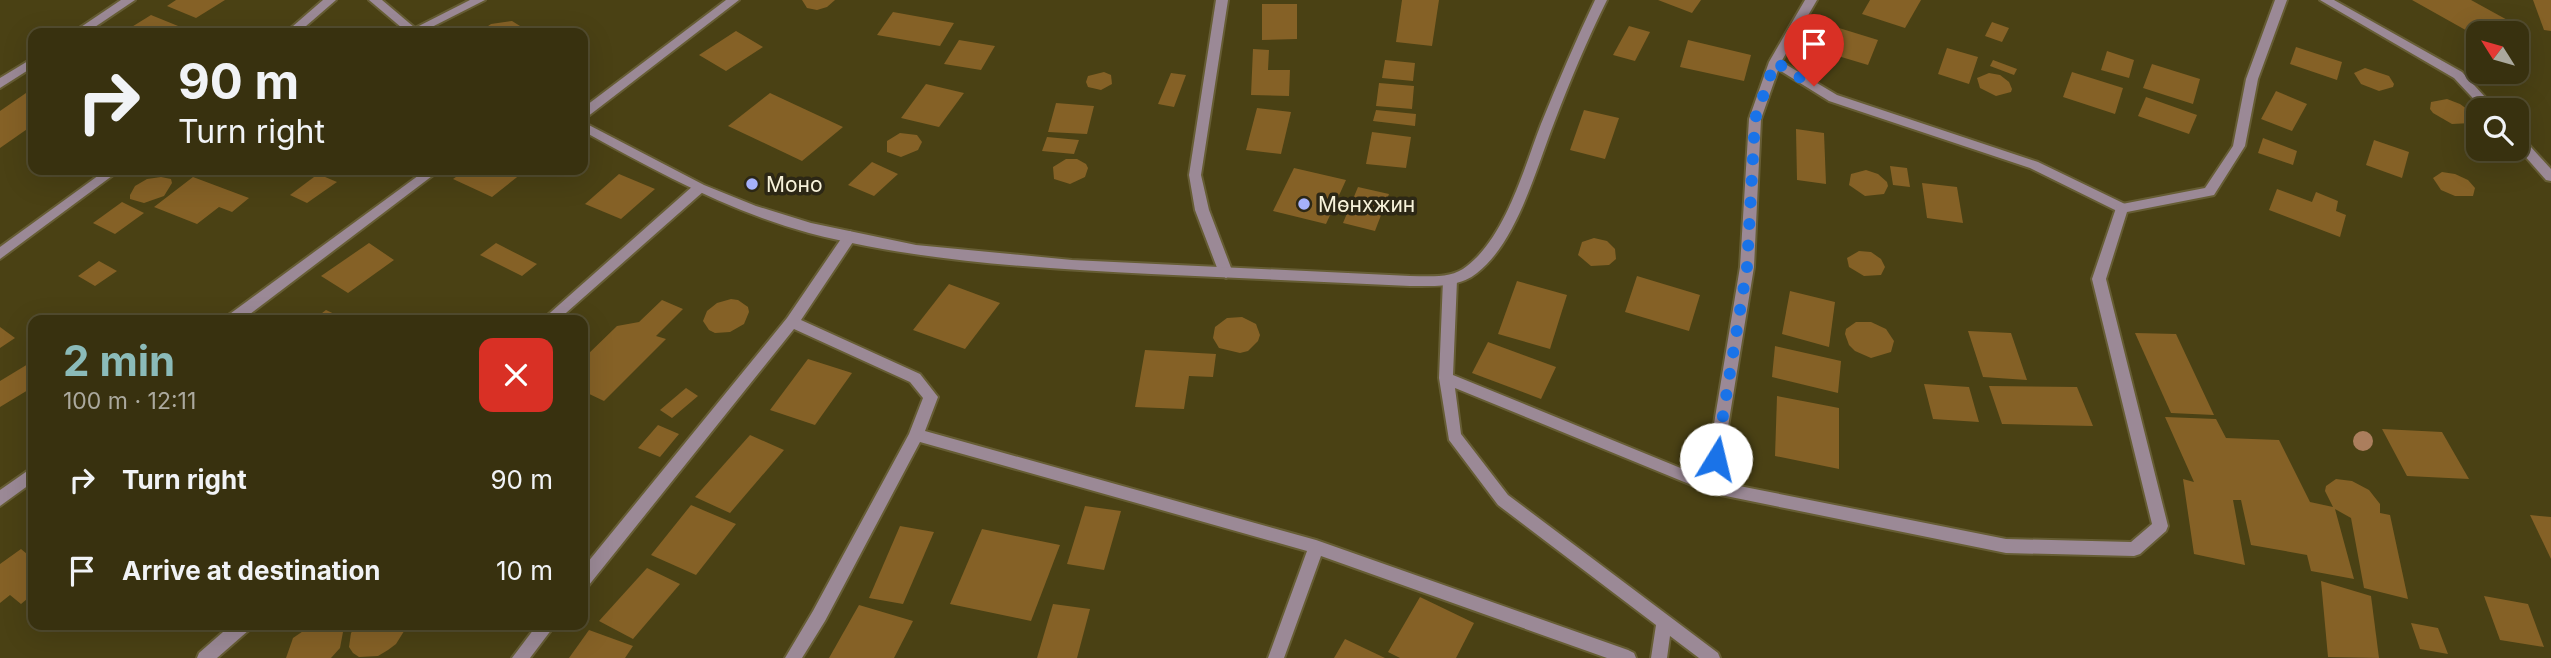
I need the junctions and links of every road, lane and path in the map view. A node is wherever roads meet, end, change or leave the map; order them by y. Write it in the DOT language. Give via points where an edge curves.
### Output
graph roads {
  1 [pos="129,0"];
  2 [pos="331,0"];
  3 [pos="375,0"];
  4 [pos="479,0"];
  5 [pos="733,0"];
  6 [pos="1222,0"];
  7 [pos="1601,0"];
  8 [pos="1811,0"];
  9 [pos="2281,0"];
  10 [pos="2326,0"];
  11 [pos="86,28"];
  12 [pos="297,28"];
  13 [pos="408,28"];
  14 [pos="424,28"];
  15 [pos="1775,62"];
  16 [pos="28,65"];
  17 [pos="0,84"];
  18 [pos="2480,98"];
  19 [pos="588,110"];
  20 [pos="588,129"];
  21 [pos="2529,152"];
  22 [pos="107,175"];
  23 [pos="427,175"];
  24 [pos="2551,177"];
  25 [pos="699,188"];
  26 [pos="2122,208"];
  27 [pos="850,236"];
  28 [pos="0,254"];
  29 [pos="1226,273"];
  30 [pos="1450,281"];
  31 [pos="239,315"];
  32 [pos="555,315"];
  33 [pos="792,322"];
  34 [pos="1446,378"];
  35 [pos="916,435"];
  36 [pos="28,477"];
  37 [pos="1712,487"];
  38 [pos="0,499"];
  39 [pos="1316,547"];
  40 [pos="588,574"];
  41 [pos="1664,624"];
  42 [pos="237,630"];
  43 [pos="543,630"];
  44 [pos="205,658"];
  45 [pos="520,658"];
  46 [pos="793,658"];
  47 [pos="1276,658"];
  48 [pos="1628,658"];
  49 [pos="1659,658"];
  50 [pos="1712,658"];
  1 -- 11 [label="street"];
  2 -- 12 [label="street"];
  3 -- 13 [label="street"];
  4 -- 14 [label="street"];
  5 -- 19 [label="street"];
  6 -- 29 [label="street" via="1195,175 1202,210"];
  7 -- 30 [label="street" via="1498,237 1471,270"];
  8 -- 15 [label="street"];
  9 -- 26 [label="street" via="2252,79 2239,146 2209,192"];
  10 -- 18 [label="street" via="2458,75"];
  15 -- 26 [label="street" via="1833,98 2034,165"];
  15 -- 37 [label="street" via="1755,119 1747,267"];
  16 -- 17 [label="street"];
  20 -- 25 [label="street"];
  21 -- 24 [label="street"];
  22 -- 28 [label="street"];
  23 -- 31 [label="street"];
  25 -- 27 [label="street" via="810,228"];
  25 -- 32 [label="street"];
  26 -- 37 [label="street" via="2099,279 2160,526 2134,549 2006,546"];
  27 -- 29 [label="street" via="916,250"];
  27 -- 33 [label="street"];
  29 -- 30 [label="street"];
  30 -- 34 [label="street"];
  33 -- 35 [label="street" via="915,377 931,397"];
  33 -- 40 [label="street"];
  34 -- 37 [label="street"];
  34 -- 41 [label="street" via="1454,436 1503,500"];
  35 -- 39 [label="street"];
  35 -- 46 [label="street"];
  36 -- 38 [label="street"];
  39 -- 47 [label="street"];
  39 -- 48 [label="street"];
  41 -- 49 [label="street"];
  41 -- 50 [label="street"];
  42 -- 44 [label="street"];
  43 -- 45 [label="street"];
}
